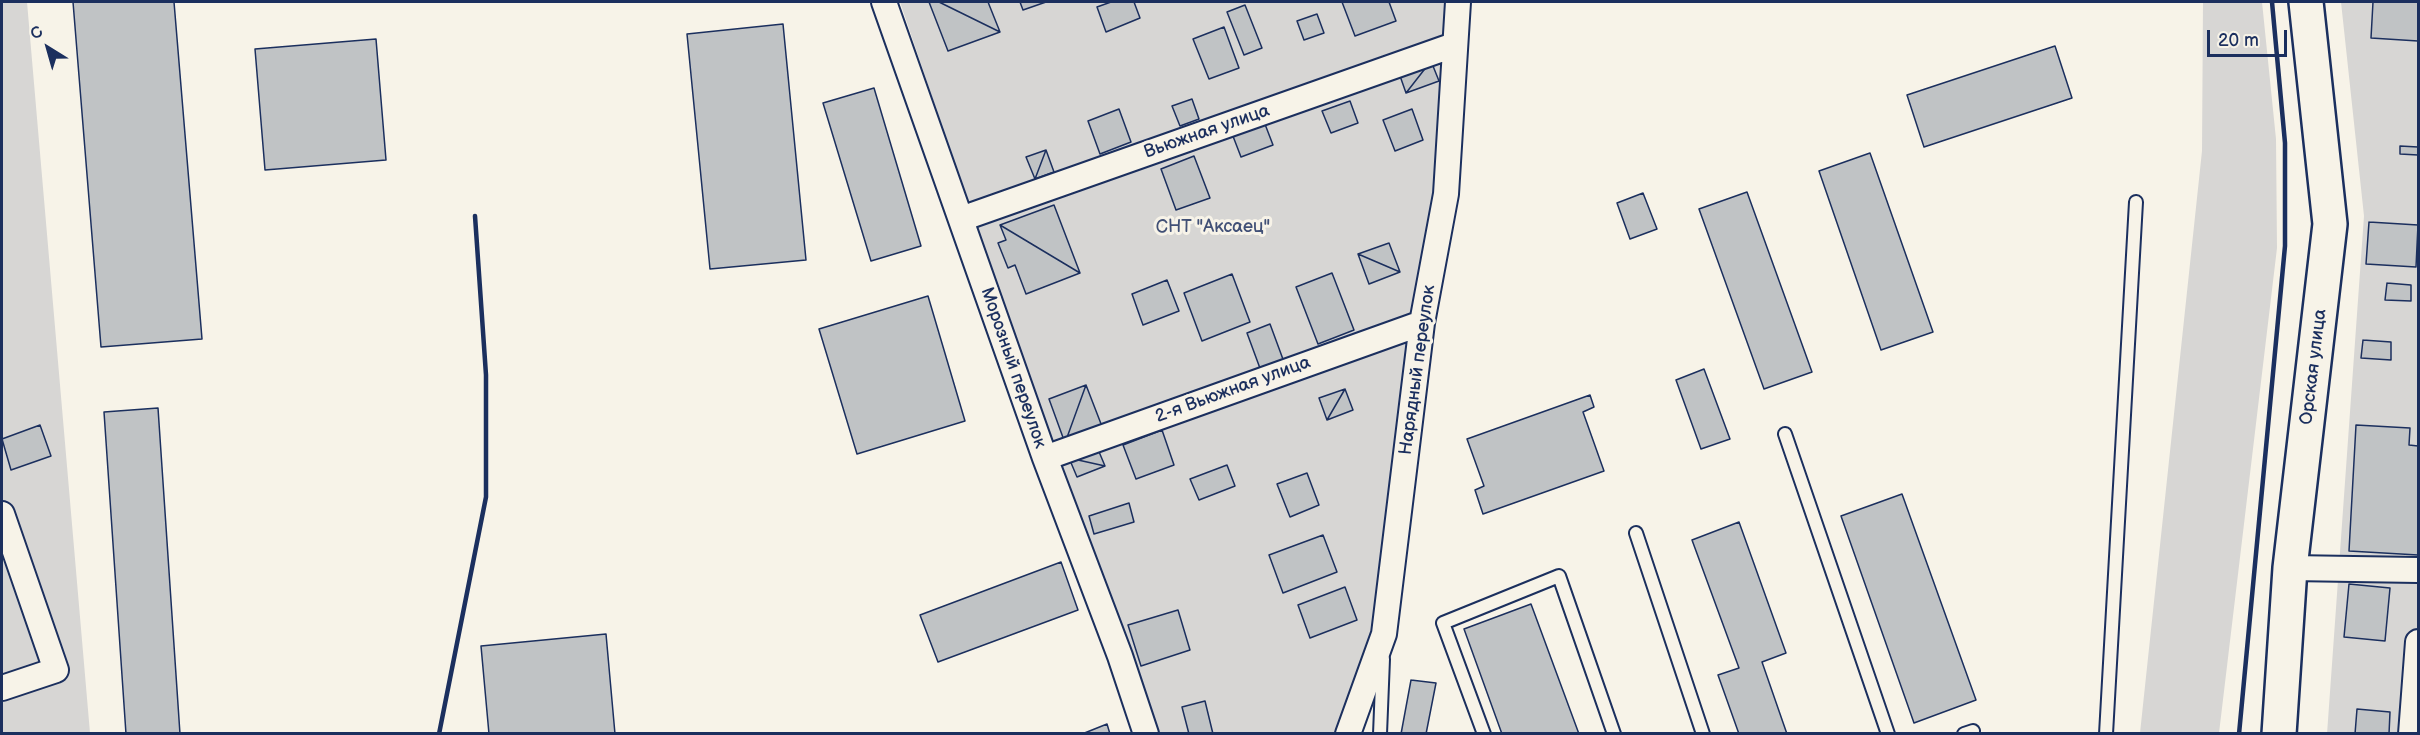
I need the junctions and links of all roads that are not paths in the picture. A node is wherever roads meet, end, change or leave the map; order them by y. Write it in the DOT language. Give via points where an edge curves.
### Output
graph roads {
  1 [pos="884,2"];
  2 [pos="1458,2"];
  3 [pos="2307,2"];
  4 [pos="1454,45"];
  5 [pos="2136,202"];
  6 [pos="961,219"];
  7 [pos="1422,323"];
  8 [pos="1785,434"];
  9 [pos="1045,458"];
  10 [pos="2,514"];
  11 [pos="1636,533"];
  12 [pos="2290,568"];
  13 [pos="2418,570"];
  14 [pos="1384,634"];
  15 [pos="2418,642"];
  16 [pos="2,688"];
  17 [pos="1146,734"];
  18 [pos="1348,734"];
  19 [pos="1380,734"];
  20 [pos="1484,734"];
  21 [pos="1614,734"];
  22 [pos="1703,734"];
  23 [pos="1888,734"];
  24 [pos="2106,734"];
  25 [pos="2279,734"];
  26 [pos="2411,734"];
  1 -- 6 [label="street, Морозный переулок"];
  2 -- 4 [label="street, Нарядный переулок"];
  3 -- 12 [label="main road, Орская улица" via="2330,224"];
  4 -- 6 [label="street, Вьюжная улица"];
  4 -- 7 [label="street, Нарядный переулок" via="1446,194"];
  5 -- 24 [label="lane"];
  6 -- 9 [label="street, Морозный переулок"];
  7 -- 9 [label="street, 2-я Вьюжная улица"];
  7 -- 14 [label="street, Нарядный переулок"];
  8 -- 23 [label="lane"];
  9 -- 17 [label="street, Морозный переулок"];
  10 -- 16 [label="street" via="56,670"];
  11 -- 22 [label="lane"];
  12 -- 13 [label="street"];
  12 -- 25 [label="main road, Орская улица"];
  14 -- 18 [label="street, Нарядный переулок"];
  14 -- 19 [label="lane"];
  15 -- 26 [label="street"];
  20 -- 21 [label="lane" via="1443,623 1558,576"];
}
